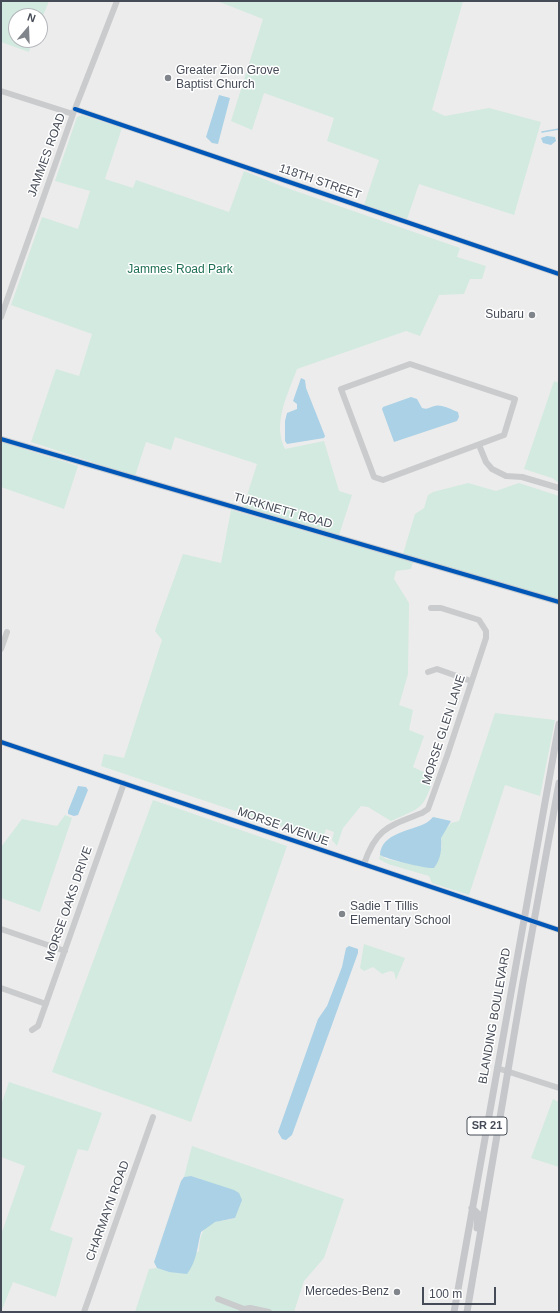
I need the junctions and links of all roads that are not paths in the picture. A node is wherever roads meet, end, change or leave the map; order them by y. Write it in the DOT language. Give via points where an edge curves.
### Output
graph roads {
  1 [pos="117,1"];
  2 [pos="1,91"];
  3 [pos="74,112"];
  4 [pos="559,274"];
  5 [pos="1,317"];
  6 [pos="1,439"];
  7 [pos="479,445"];
  8 [pos="559,488"];
  9 [pos="559,602"];
  10 [pos="431,608"];
  11 [pos="7,632"];
  12 [pos="1,649"];
  13 [pos="428,672"];
  14 [pos="471,681"];
  15 [pos="559,724"];
  16 [pos="1,742"];
  17 [pos="124,783"];
  18 [pos="559,783"];
  19 [pos="542,816"];
  20 [pos="553,818"];
  21 [pos="364,864"];
  22 [pos="523,919"];
  23 [pos="533,922"];
  24 [pos="1,929"];
  25 [pos="559,930"];
  26 [pos="64,951"];
  27 [pos="513,974"];
  28 [pos="1,988"];
  29 [pos="520,998"];
  30 [pos="46,1004"];
  31 [pos="32,1030"];
  32 [pos="497,1068"];
  33 [pos="508,1071"];
  34 [pos="559,1088"];
  35 [pos="153,1117"];
  36 [pos="472,1208"];
  37 [pos="473,1280"];
  38 [pos="218,1299"];
  39 [pos="243,1310"];
  40 [pos="84,1312"];
  41 [pos="269,1312"];
  42 [pos="454,1312"];
  43 [pos="467,1312"];
  1 -- 3 [label="street, JAMMES ROAD"];
  2 -- 3 [label="street, 118TH STREET"];
  3 -- 4 [label="street, 118TH STREET"];
  3 -- 5 [label="street, JAMMES ROAD"];
  6 -- 9 [label="street, TURKNETT ROAD"];
  7 -- 7 [label="street" via="379,480 374,477 341,389 410,364 516,399 504,435"];
  7 -- 8 [label="street" via="492,469 506,476 522,477"];
  10 -- 14 [label="street, MORSE GLEN LANE" via="441,608 474,617 484,625 486,638"];
  11 -- 12 [label="street"];
  13 -- 14 [label="street" via="437,669"];
  14 -- 21 [label="street, MORSE GLEN LANE" via="428,809 384,829 371,846"];
  15 -- 19 [label="main road, BLANDING BOULEVARD / SR 21"];
  16 -- 17 [label="street, MORSE AVENUE"];
  17 -- 21 [label="street, MORSE AVENUE"];
  17 -- 26 [label="street, MORSE OAKS DRIVE"];
  18 -- 20 [label="main road, BLANDING BOULEVARD / SR 21"];
  19 -- 20 [label="main road"];
  19 -- 22 [label="main road, BLANDING BOULEVARD / SR 21"];
  20 -- 23 [label="main road, BLANDING BOULEVARD / SR 21"];
  21 -- 22 [label="street, MORSE AVENUE"];
  22 -- 23 [label="street, MORSE AVENUE"];
  22 -- 27 [label="main road, BLANDING BOULEVARD / SR 21"];
  23 -- 25 [label="street, MORSE AVENUE"];
  23 -- 29 [label="main road, BLANDING BOULEVARD / SR 21"];
  24 -- 26 [label="street"];
  26 -- 30 [label="street, MORSE OAKS DRIVE"];
  27 -- 29 [label="main road" via="517,983 516,992"];
  27 -- 32 [label="main road, BLANDING BOULEVARD / SR 21"];
  28 -- 30 [label="street"];
  29 -- 33 [label="main road, BLANDING BOULEVARD / SR 21"];
  30 -- 31 [label="street, MORSE OAKS DRIVE" via="38,1026"];
  32 -- 33 [label="street"];
  32 -- 36 [label="main road, BLANDING BOULEVARD / SR 21"];
  33 -- 34 [label="street"];
  33 -- 37 [label="main road, BLANDING BOULEVARD / SR 21"];
  35 -- 40 [label="street, CHARMAYN ROAD"];
  36 -- 37 [label="main road" via="478,1221 471,1265"];
  36 -- 42 [label="main road, BLANDING BOULEVARD / SR 21"];
  37 -- 43 [label="main road, BLANDING BOULEVARD / SR 21"];
  38 -- 39 [label="street"];
  39 -- 41 [label="street" via="250,1308"];
}
